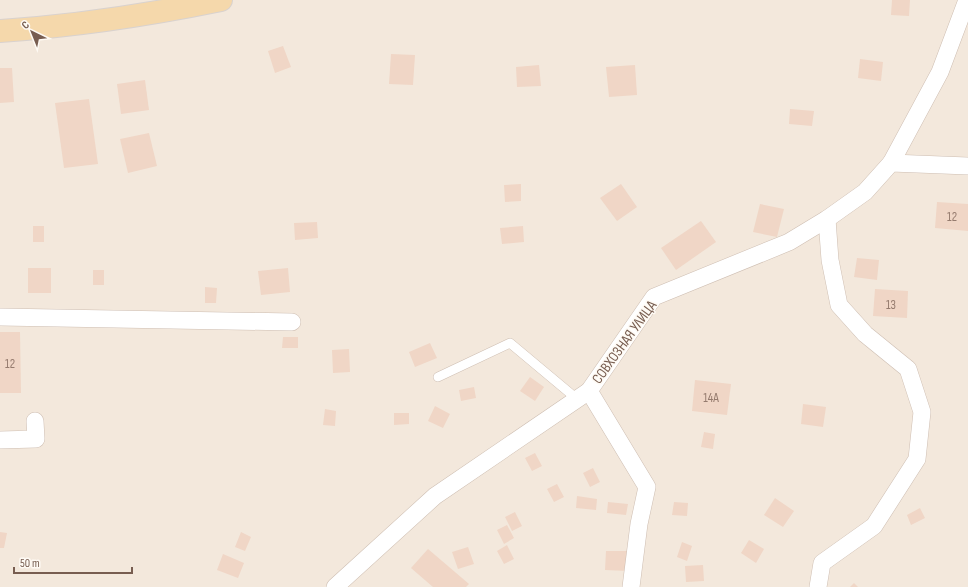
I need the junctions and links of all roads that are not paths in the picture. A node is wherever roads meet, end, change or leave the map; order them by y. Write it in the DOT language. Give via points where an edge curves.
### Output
graph roads {
  1 [pos="222,0"];
  2 [pos="967,0"];
  3 [pos="0,31"];
  4 [pos="891,163"];
  5 [pos="968,166"];
  6 [pos="827,219"];
  7 [pos="0,317"];
  8 [pos="292,322"];
  9 [pos="438,377"];
  10 [pos="583,395"];
  11 [pos="35,421"];
  12 [pos="0,440"];
  13 [pos="335,587"];
  14 [pos="631,587"];
  15 [pos="818,587"];
  1 -- 3 [label="main road" via="84,24"];
  2 -- 4 [label="street, СОВХОЗНАЯ УЛИЦА" via="940,72"];
  4 -- 5 [label="street"];
  4 -- 6 [label="street, СОВХОЗНАЯ УЛИЦА" via="865,192"];
  6 -- 10 [label="street, СОВХОЗНАЯ УЛИЦА" via="789,242 654,297"];
  6 -- 15 [label="street" via="830,260 839,305 865,334 908,369 922,412 917,459 874,526 822,563"];
  7 -- 8 [label="street"];
  9 -- 10 [label="lane" via="510,343"];
  10 -- 13 [label="street, СОВХОЗНАЯ УЛИЦА" via="435,496"];
  10 -- 14 [label="street" via="647,487 639,524"];
  11 -- 12 [label="street" via="36,439"];
}
